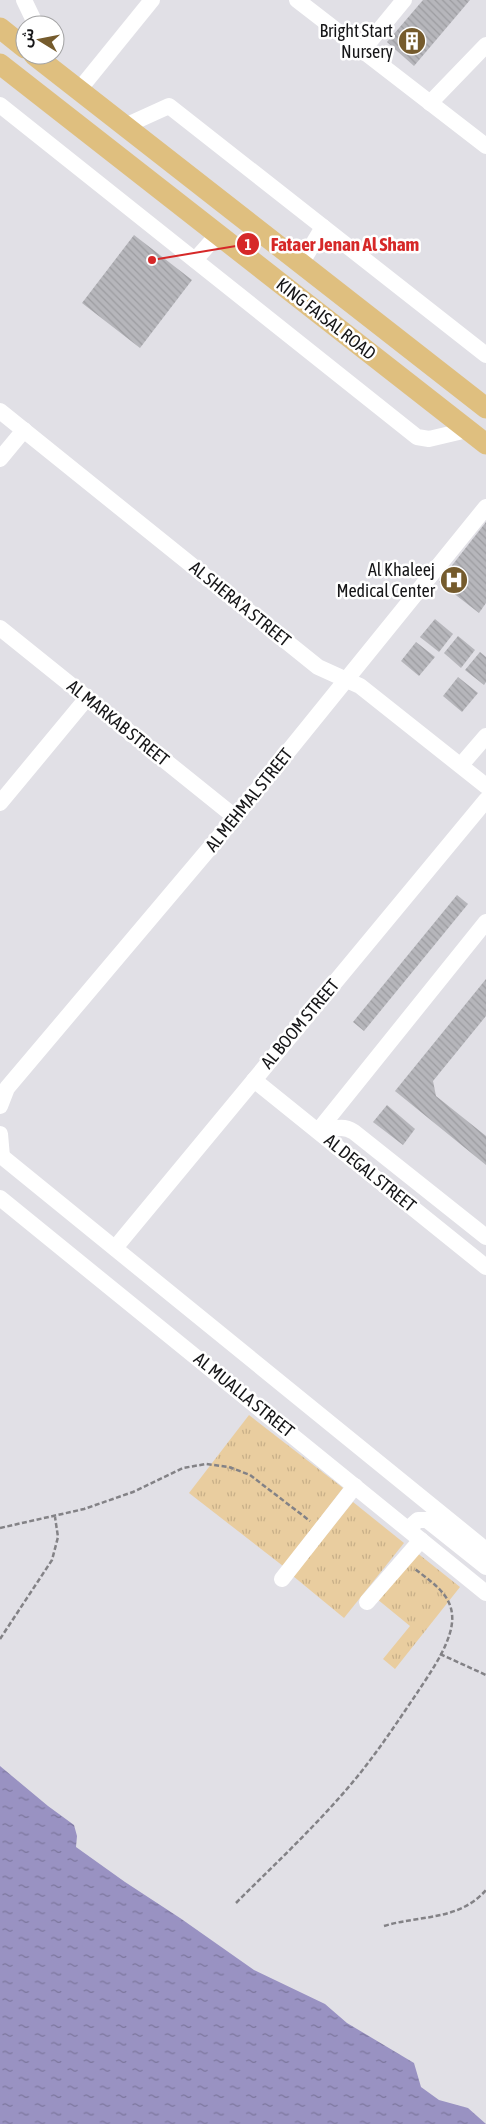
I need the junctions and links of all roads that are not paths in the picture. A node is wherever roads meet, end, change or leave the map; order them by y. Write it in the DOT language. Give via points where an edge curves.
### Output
graph roads {
  1 [pos="24,0"];
  2 [pos="152,0"];
  3 [pos="296,0"];
  4 [pos="404,0"];
  5 [pos="31,15"];
  6 [pos="0,28"];
  7 [pos="15,39"];
  8 [pos="486,46"];
  9 [pos="0,51"];
  10 [pos="362,51"];
  11 [pos="0,64"];
  12 [pos="48,65"];
  13 [pos="79,90"];
  14 [pos="430,103"];
  15 [pos="0,105"];
  16 [pos="125,126"];
  17 [pos="486,146"];
  18 [pos="323,227"];
  19 [pos="218,234"];
  20 [pos="195,260"];
  21 [pos="301,264"];
  22 [pos="486,355"];
  23 [pos="426,361"];
  24 [pos="404,380"];
  25 [pos="485,403"];
  26 [pos="0,411"];
  27 [pos="24,430"];
  28 [pos="467,430"];
  29 [pos="486,444"];
  30 [pos="0,459"];
  31 [pos="486,508"];
  32 [pos="0,628"];
  33 [pos="346,679"];
  34 [pos="87,698"];
  35 [pos="486,736"];
  36 [pos="460,765"];
  37 [pos="486,786"];
  38 [pos="486,800"];
  39 [pos="0,803"];
  40 [pos="235,817"];
  41 [pos="486,922"];
  42 [pos="254,1080"];
  43 [pos="4,1090"];
  44 [pos="0,1106"];
  45 [pos="0,1134"];
  46 [pos="321,1134"];
  47 [pos="1,1156"];
  48 [pos="0,1198"];
  49 [pos="454,1212"];
  50 [pos="440,1230"];
  51 [pos="486,1237"];
  52 [pos="115,1248"];
  53 [pos="486,1267"];
  54 [pos="355,1486"];
  55 [pos="408,1529"];
  56 [pos="421,1540"];
  57 [pos="486,1550"];
  58 [pos="486,1567"];
  59 [pos="282,1579"];
  60 [pos="486,1593"];
  61 [pos="367,1602"];
  1 -- 5 [label="street"];
  2 -- 13 [label="street"];
  3 -- 10 [label="street"];
  4 -- 10 [label="street"];
  6 -- 7 [label="main road, KING FAISAL ROAD"];
  8 -- 14 [label="street"];
  9 -- 13 [label="main road" via="62,99 70,101"];
  10 -- 14 [label="street"];
  11 -- 19 [label="main road, KING FAISAL ROAD"];
  12 -- 13 [label="main road, KING FAISAL ROAD"];
  13 -- 16 [label="main road, KING FAISAL ROAD"];
  14 -- 17 [label="street"];
  15 -- 20 [label="street"];
  16 -- 18 [label="street" via="169,106"];
  16 -- 21 [label="main road, KING FAISAL ROAD"];
  18 -- 21 [label="street"];
  18 -- 22 [label="street"];
  19 -- 20 [label="street"];
  19 -- 24 [label="main road, KING FAISAL ROAD"];
  20 -- 28 [label="street" via="417,437 429,439"];
  21 -- 23 [label="main road, KING FAISAL ROAD"];
  23 -- 24 [label="main road" via="414,359 407,362 401,371"];
  23 -- 25 [label="main road, KING FAISAL ROAD"];
  24 -- 28 [label="main road, KING FAISAL ROAD"];
  26 -- 27 [label="street, AL SHERA'A STREET"];
  27 -- 30 [label="street"];
  27 -- 33 [label="street, AL SHERA'A STREET" via="318,667"];
  28 -- 29 [label="main road, KING FAISAL ROAD"];
  31 -- 33 [label="street, AL MEHMAL STREET"];
  32 -- 34 [label="street, AL MARKAB STREET"];
  33 -- 36 [label="street, AL SHERA'A STREET" via="373,695"];
  33 -- 40 [label="street, AL MEHMAL STREET"];
  34 -- 39 [label="street"];
  34 -- 40 [label="street, AL MARKAB STREET"];
  35 -- 36 [label="street"];
  36 -- 37 [label="street, AL SHERA'A STREET"];
  38 -- 42 [label="street, AL BOOM STREET"];
  40 -- 43 [label="street, AL MEHMAL STREET"];
  41 -- 46 [label="street"];
  42 -- 46 [label="street, AL DEGAL STREET"];
  42 -- 52 [label="street, AL BOOM STREET"];
  43 -- 44 [label="street, AL MEHMAL STREET"];
  45 -- 47 [label="street"];
  46 -- 49 [label="street" via="343,1127 354,1132"];
  46 -- 50 [label="street, AL DEGAL STREET"];
  47 -- 52 [label="street, AL MUALLA STREET"];
  48 -- 54 [label="street, AL MUALLA STREET"];
  49 -- 50 [label="street"];
  49 -- 51 [label="street"];
  50 -- 53 [label="street, AL DEGAL STREET"];
  52 -- 57 [label="street, AL MUALLA STREET"];
  54 -- 55 [label="street, AL MUALLA STREET"];
  54 -- 59 [label="street"];
  55 -- 56 [label="street, AL MUALLA STREET"];
  55 -- 58 [label="street" via="418,1520 427,1520"];
  56 -- 60 [label="street, AL MUALLA STREET"];
  56 -- 61 [label="street"];
}
